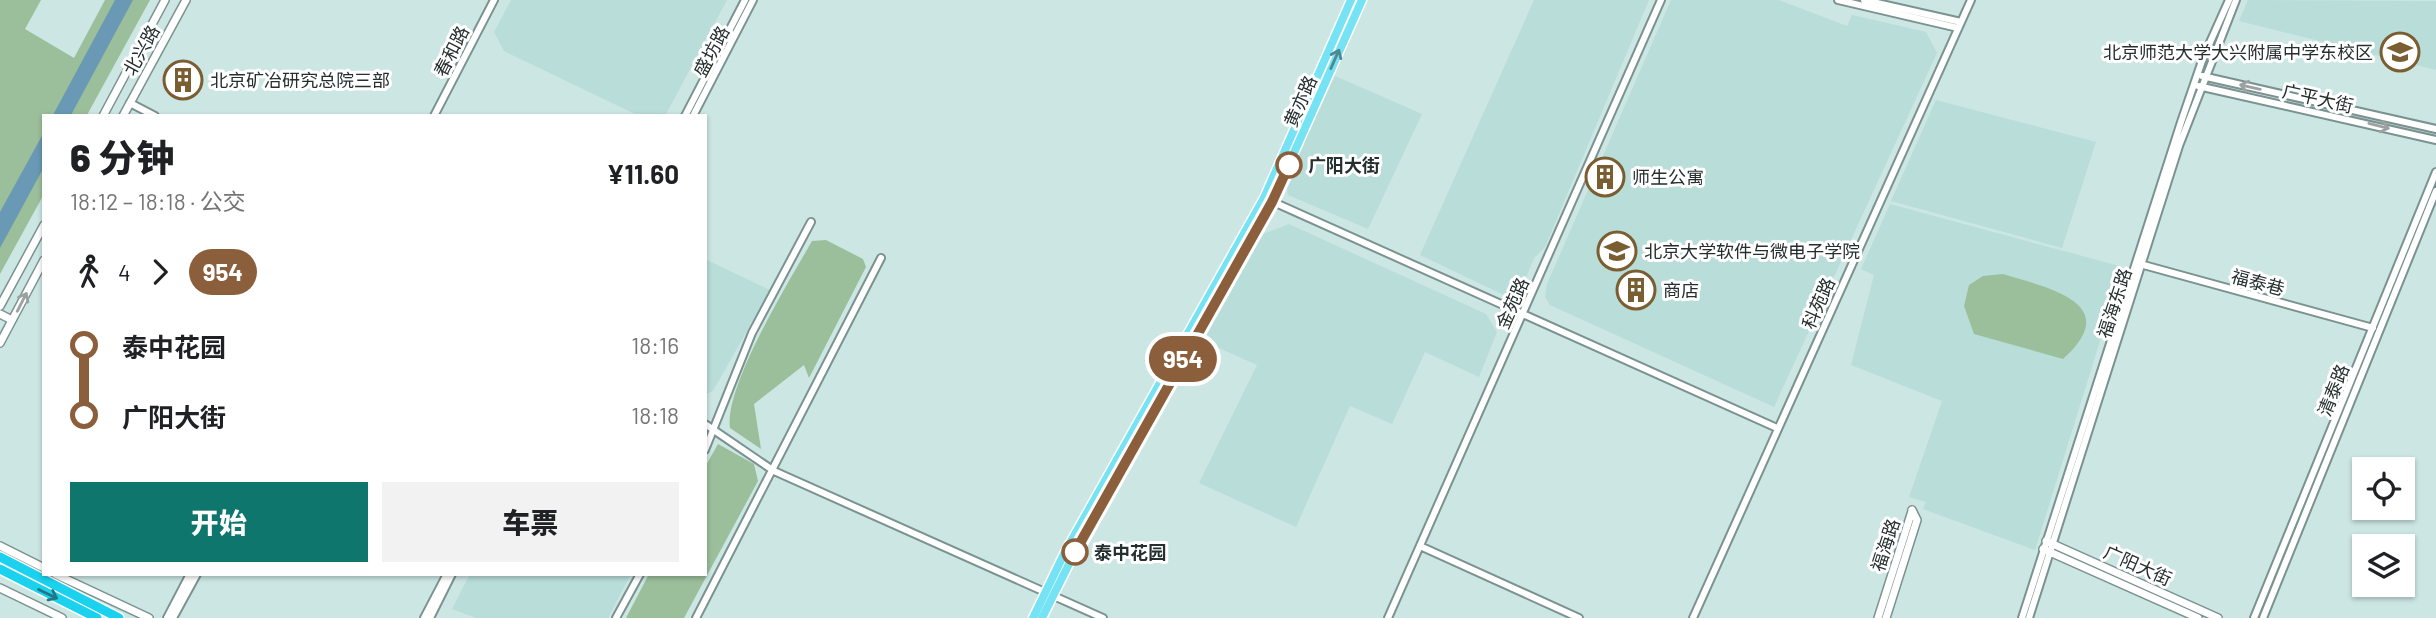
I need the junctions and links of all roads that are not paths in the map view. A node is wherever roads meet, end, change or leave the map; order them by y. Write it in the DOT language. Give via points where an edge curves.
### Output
graph roads {
  1 [pos="165,0"];
  2 [pos="186,0"];
  3 [pos="494,0"];
  4 [pos="743,0"];
  5 [pos="753,0"];
  6 [pos="1350,0"];
  7 [pos="1362,0"];
  8 [pos="1661,0"];
  9 [pos="1838,0"];
  10 [pos="1864,0"];
  11 [pos="1971,0"];
  12 [pos="2229,0"];
  13 [pos="2236,0"];
  14 [pos="1959,25"];
  15 [pos="2197,74"];
  16 [pos="2205,77"];
  17 [pos="2193,85"];
  18 [pos="2201,87"];
  19 [pos="115,94"];
  20 [pos="130,103"];
  21 [pos="104,114"];
  22 [pos="124,114"];
  23 [pos="151,114"];
  24 [pos="435,114"];
  25 [pos="686,114"];
  26 [pos="694,114"];
  27 [pos="2436,129"];
  28 [pos="2436,140"];
  29 [pos="2436,172"];
  30 [pos="2436,191"];
  31 [pos="1268,200"];
  32 [pos="811,222"];
  33 [pos="42,229"];
  34 [pos="881,258"];
  35 [pos="2138,263"];
  36 [pos="42,264"];
  37 [pos="0,306"];
  38 [pos="0,314"];
  39 [pos="1522,315"];
  40 [pos="12,320"];
  41 [pos="2373,328"];
  42 [pos="0,343"];
  43 [pos="707,425"];
  44 [pos="1777,428"];
  45 [pos="714,430"];
  46 [pos="707,446"];
  47 [pos="774,471"];
  48 [pos="0,545"];
  49 [pos="1420,546"];
  50 [pos="2048,546"];
  51 [pos="0,557"];
  52 [pos="42,567"];
  53 [pos="0,569"];
  54 [pos="59,576"];
  55 [pos="189,576"];
  56 [pos="196,576"];
  57 [pos="446,576"];
  58 [pos="451,576"];
  59 [pos="639,576"];
  60 [pos="0,588"];
  61 [pos="1049,594"];
  62 [pos="62,618"];
  63 [pos="97,618"];
  64 [pos="119,618"];
  65 [pos="149,618"];
  66 [pos="167,618"];
  67 [pos="173,618"];
  68 [pos="424,618"];
  69 [pos="429,618"];
  70 [pos="617,618"];
  71 [pos="696,618"];
  72 [pos="1033,618"];
  73 [pos="1042,618"];
  74 [pos="1103,618"];
  75 [pos="1388,618"];
  76 [pos="1579,618"];
  77 [pos="1693,618"];
  78 [pos="1878,618"];
  79 [pos="1886,618"];
  80 [pos="2022,618"];
  81 [pos="2029,618"];
  82 [pos="2198,618"];
  83 [pos="2218,618"];
  84 [pos="2254,618"];
  85 [pos="2263,618"];
  1 -- 19 [label="main road, 北兴路"];
  2 -- 20 [label="main road, 北兴路"];
  3 -- 24 [label="street, 春和路"];
  4 -- 25 [label="street, 盛坊路"];
  5 -- 26 [label="street, 盛坊路"];
  6 -- 31 [label="main road, 黄亦路"];
  31 -- 7 [label="main road, 黄亦路, one-way"];
  8 -- 39 [label="street, 金苑路"];
  9 -- 14 [label="street"];
  10 -- 14 [label="street"];
  11 -- 14 [label="street, 科苑路"];
  12 -- 15 [label="street, 福海东路"];
  13 -- 16 [label="street, 福海东路"];
  14 -- 44 [label="street, 科苑路"];
  15 -- 16 [label="street, 广平大街"];
  15 -- 17 [label="street, 福海东路"];
  16 -- 18 [label="street, 福海东路"];
  27 -- 16 [label="street, 广平大街, one-way"];
  17 -- 18 [label="street, 广平大街"];
  17 -- 35 [label="street, 福海东路"];
  18 -- 28 [label="street, 广平大街, one-way"];
  18 -- 35 [label="street, 福海东路"];
  19 -- 20 [label="main road"];
  19 -- 21 [label="main road, 北兴路"];
  20 -- 22 [label="main road, 北兴路"];
  20 -- 23 [label="street"];
  29 -- 41 [label="street, 清泰路"];
  30 -- 85 [label="street, 清泰路"];
  31 -- 39 [label="street"];
  31 -- 61 [label="main road, 黄亦路"];
  32 -- 45 [label="street" via="752,333"];
  33 -- 37 [label="main road"];
  34 -- 47 [label="street"];
  35 -- 41 [label="street, 福泰巷"];
  35 -- 50 [label="street, 福海东路"];
  40 -- 36 [label="main road, one-way"];
  38 -- 40 [label="main road"];
  39 -- 44 [label="street"];
  39 -- 49 [label="street, 金苑路"];
  40 -- 42 [label="main road"];
  41 -- 84 [label="street, 清泰路"];
  43 -- 45 [label="street"];
  44 -- 77 [label="street, 科苑路"];
  45 -- 46 [label="street"];
  45 -- 47 [label="street"];
  47 -- 61 [label="street"];
  47 -- 71 [label="street"];
  48 -- 52 [label="main road"];
  49 -- 75 [label="street, 金苑路"];
  49 -- 76 [label="street"];
  50 -- 80 [label="street, 福海东路"];
  50 -- 81 [label="street, 福海东路"];
  50 -- 82 [label="main road, 广阳大街"];
  50 -- 83 [label="main road, 广阳大街"];
  51 -- 64 [label="highway"];
  53 -- 63 [label="highway, one-way"];
  54 -- 65 [label="main road"];
  55 -- 66 [label="street"];
  56 -- 67 [label="street"];
  57 -- 68 [label="street"];
  58 -- 69 [label="street"];
  59 -- 70 [label="street"];
  60 -- 62 [label="main road"];
  61 -- 72 [label="main road, 黄亦路"];
  61 -- 73 [label="main road, 黄亦路"];
  61 -- 74 [label="street"];
  78 -- 79 [label="main road, 福海路" via="1912,510 1917,520"];
}
